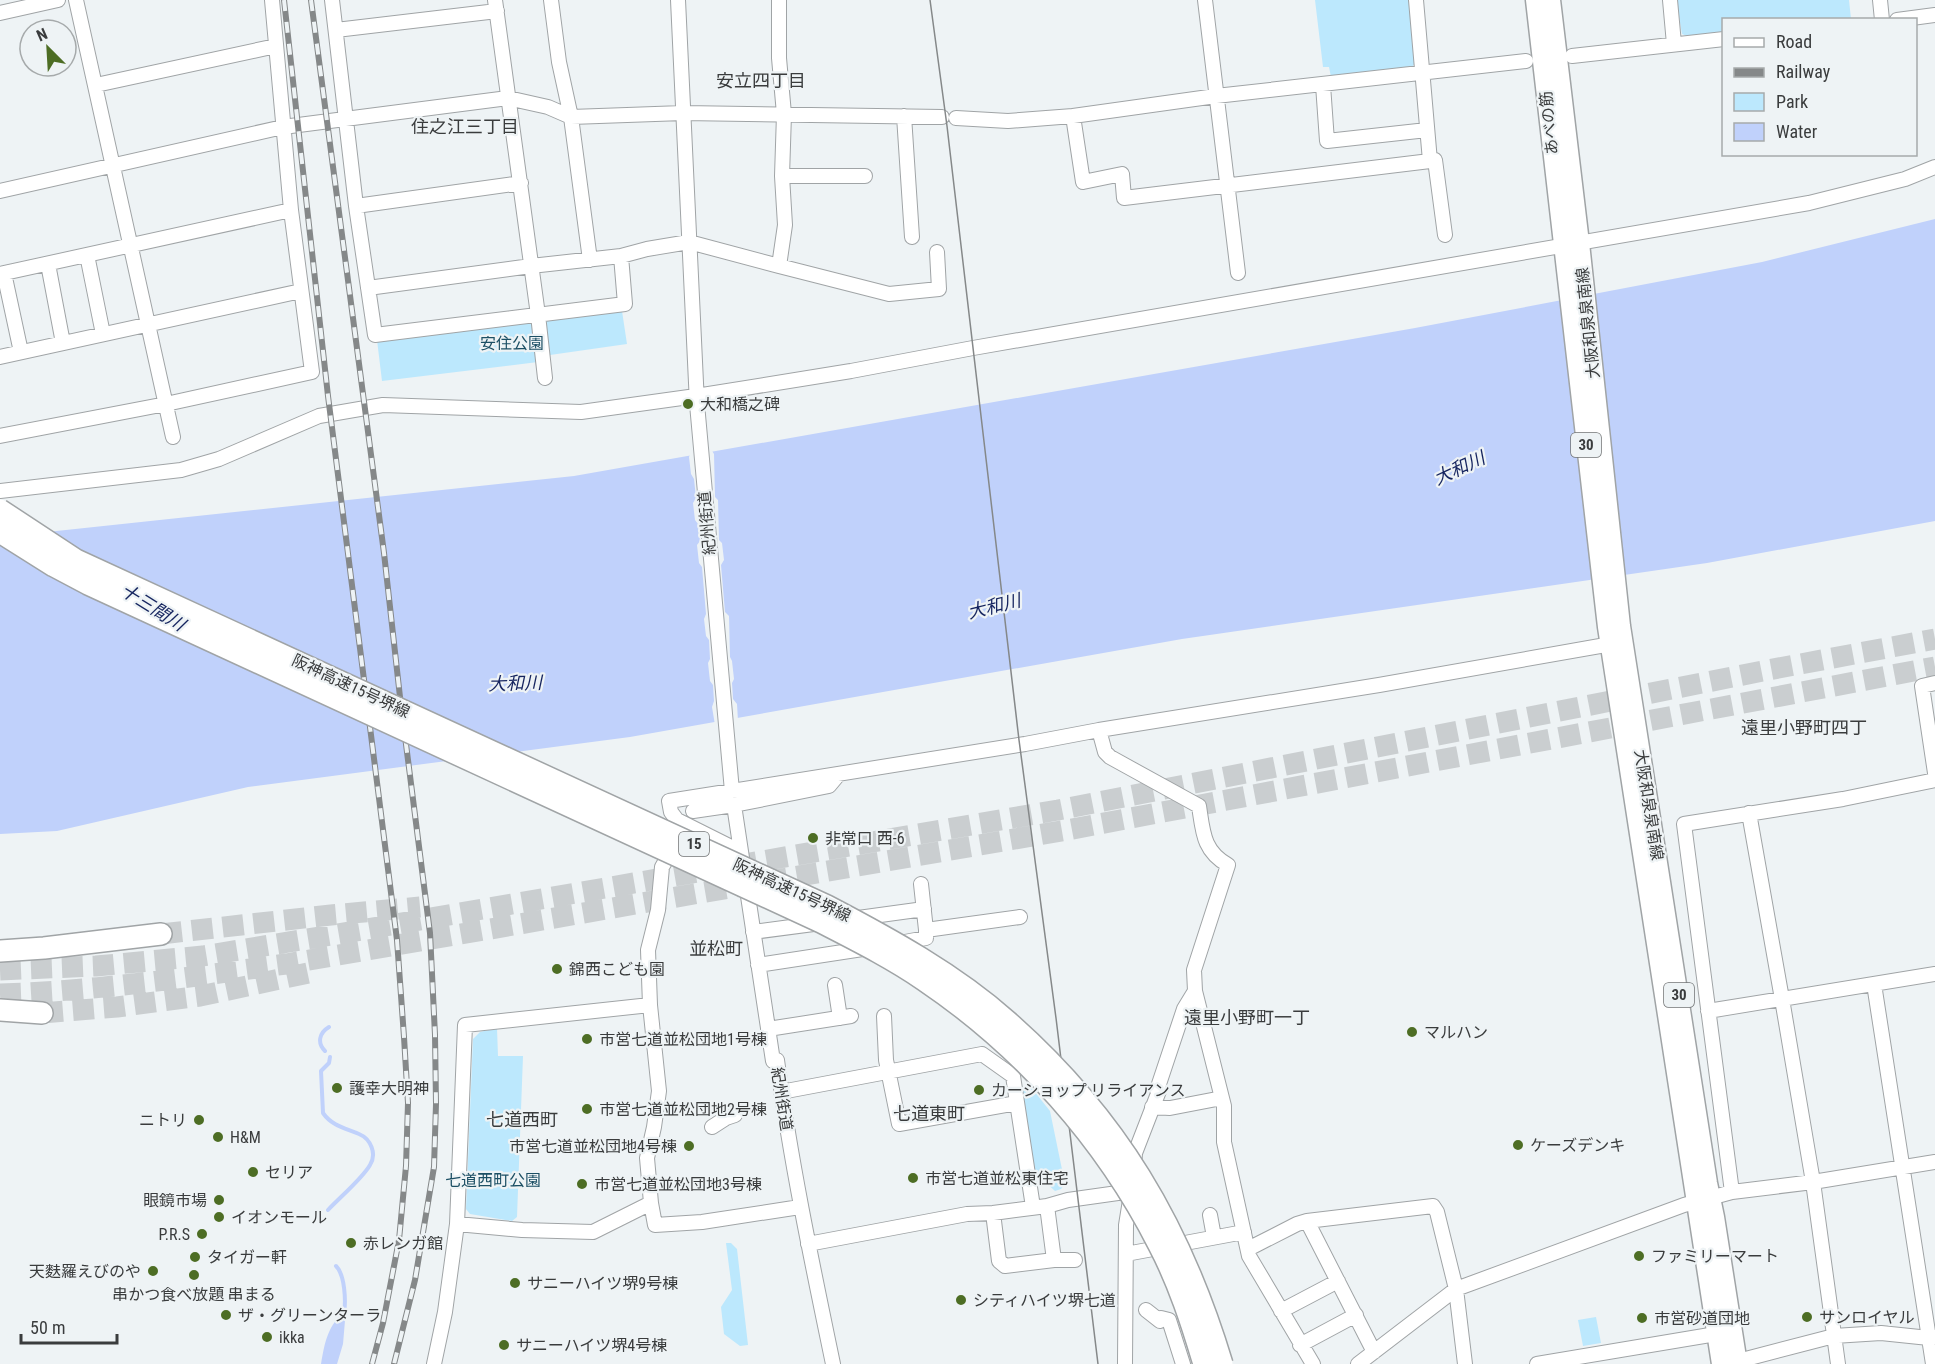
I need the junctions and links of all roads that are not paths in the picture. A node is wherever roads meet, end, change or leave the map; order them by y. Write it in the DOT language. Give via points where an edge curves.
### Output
graph roads {
  1 [pos="58,0"];
  2 [pos="76,0"];
  3 [pos="272,0"];
  4 [pos="332,0"];
  5 [pos="551,0"];
  6 [pos="678,0"];
  7 [pos="779,0"];
  8 [pos="1205,0"];
  9 [pos="1416,0"];
  10 [pos="1535,0"];
  11 [pos="1551,0"];
  12 [pos="1670,0"];
  13 [pos="1880,0"];
  14 [pos="496,5"];
  15 [pos="0,13"];
  16 [pos="1935,15"];
  17 [pos="1882,18"];
  18 [pos="1912,18"];
  19 [pos="336,30"];
  20 [pos="1722,39"];
  21 [pos="1674,44"];
  22 [pos="276,46"];
  23 [pos="1572,56"];
  24 [pos="1526,61"];
  25 [pos="1423,73"];
  26 [pos="96,85"];
  27 [pos="1323,85"];
  28 [pos="1216,96"];
  29 [pos="508,98"];
  30 [pos="683,113"];
  31 [pos="784,114"];
  32 [pos="904,116"];
  33 [pos="1073,116"];
  34 [pos="571,117"];
  35 [pos="346,119"];
  36 [pos="283,127"];
  37 [pos="1427,130"];
  38 [pos="1430,161"];
  39 [pos="114,166"];
  40 [pos="1935,167"];
  41 [pos="782,176"];
  42 [pos="865,176"];
  43 [pos="521,183"];
  44 [pos="1228,187"];
  45 [pos="0,191"];
  46 [pos="356,206"];
  47 [pos="291,210"];
  48 [pos="1445,235"];
  49 [pos="912,237"];
  50 [pos="131,245"];
  51 [pos="689,247"];
  52 [pos="937,252"];
  53 [pos="1572,253"];
  54 [pos="87,255"];
  55 [pos="621,256"];
  56 [pos="590,260"];
  57 [pos="48,264"];
  58 [pos="531,266"];
  59 [pos="779,266"];
  60 [pos="1238,273"];
  61 [pos="2,274"];
  62 [pos="368,288"];
  63 [pos="300,291"];
  64 [pos="538,315"];
  65 [pos="149,324"];
  66 [pos="103,334"];
  67 [pos="63,343"];
  68 [pos="21,352"];
  69 [pos="0,357"];
  70 [pos="545,378"];
  71 [pos="696,400"];
  72 [pos="166,404"];
  73 [pos="0,436"];
  74 [pos="173,437"];
  75 [pos="0,491"];
  76 [pos="0,510"];
  77 [pos="0,532"];
  78 [pos="1612,637"];
  79 [pos="1935,683"];
  80 [pos="1099,730"];
  81 [pos="1935,773"];
  82 [pos="1935,780"];
  83 [pos="732,792"];
  84 [pos="693,811"];
  85 [pos="1749,813"];
  86 [pos="619,830"];
  87 [pos="702,834"];
  88 [pos="741,852"];
  89 [pos="669,855"];
  90 [pos="921,884"];
  91 [pos="747,890"];
  92 [pos="924,909"];
  93 [pos="1020,917"];
  94 [pos="926,930"];
  95 [pos="753,932"];
  96 [pos="161,934"];
  97 [pos="0,951"];
  98 [pos="758,965"];
  99 [pos="1935,974"];
  100 [pos="1874,984"];
  101 [pos="835,985"];
  102 [pos="1195,991"];
  103 [pos="1782,999"];
  104 [pos="650,1005"];
  105 [pos="0,1010"];
  106 [pos="1708,1011"];
  107 [pos="42,1013"];
  108 [pos="884,1016"];
  109 [pos="768,1029"];
  110 [pos="889,1072"];
  111 [pos="781,1092"];
  112 [pos="1222,1098"];
  113 [pos="1017,1103"];
  114 [pos="1152,1107"];
  115 [pos="735,1115"];
  116 [pos="712,1128"];
  117 [pos="1935,1162"];
  118 [pos="1902,1166"];
  119 [pos="1812,1182"];
  120 [pos="1132,1191"];
  121 [pos="1732,1192"];
  122 [pos="1703,1199"];
  123 [pos="651,1203"];
  124 [pos="800,1207"];
  125 [pos="1040,1207"];
  126 [pos="993,1213"];
  127 [pos="1210,1215"];
  128 [pos="1307,1221"];
  129 [pos="457,1224"];
  130 [pos="1244,1232"];
  131 [pos="1214,1237"];
  132 [pos="808,1244"];
  133 [pos="1248,1249"];
  134 [pos="1126,1254"];
  135 [pos="1054,1260"];
  136 [pos="1075,1260"];
  137 [pos="1338,1281"];
  138 [pos="1456,1289"];
  139 [pos="1146,1310"];
  140 [pos="1281,1311"];
  141 [pos="1356,1315"];
  142 [pos="1716,1334"];
  143 [pos="1834,1336"];
  144 [pos="1933,1339"];
  145 [pos="1300,1345"];
  146 [pos="1374,1352"];
  147 [pos="1621,1358"];
  148 [pos="1732,1363"];
  149 [pos="434,1364"];
  150 [pos="833,1364"];
  151 [pos="1125,1364"];
  152 [pos="1183,1364"];
  153 [pos="1204,1364"];
  154 [pos="1222,1364"];
  155 [pos="1313,1364"];
  156 [pos="1358,1364"];
  157 [pos="1465,1364"];
  158 [pos="1537,1364"];
  159 [pos="1839,1364"];
  160 [pos="1934,1364"];
  1 -- 15 [label="street"];
  2 -- 26 [label="street"];
  3 -- 22 [label="street"];
  4 -- 19 [label="street"];
  5 -- 34 [label="street"];
  6 -- 30 [label="street, 紀州街道"];
  7 -- 31 [label="street"];
  8 -- 28 [label="street"];
  9 -- 25 [label="street"];
  10 -- 53 [label="main road, あべの筋 / 30" via="1560,229"];
  11 -- 53 [label="main road, あべの筋 / 30"];
  12 -- 21 [label="street"];
  13 -- 17 [label="street"];
  14 -- 19 [label="street"];
  14 -- 29 [label="street"];
  16 -- 18 [label="street"];
  19 -- 35 [label="street"];
  20 -- 21 [label="street"];
  21 -- 23 [label="street"];
  22 -- 26 [label="street"];
  22 -- 36 [label="street"];
  24 -- 25 [label="street"];
  25 -- 27 [label="street"];
  25 -- 37 [label="street"];
  26 -- 39 [label="street"];
  27 -- 28 [label="street"];
  27 -- 37 [label="street" via="1327,141"];
  28 -- 33 [label="street"];
  28 -- 44 [label="street"];
  29 -- 34 [label="street"];
  29 -- 35 [label="street"];
  29 -- 43 [label="street"];
  30 -- 31 [label="street"];
  30 -- 34 [label="street"];
  30 -- 51 [label="street, 紀州街道"];
  31 -- 32 [label="street"];
  31 -- 41 [label="street"];
  32 -- 33 [label="street" via="1008,121"];
  32 -- 49 [label="street"];
  33 -- 44 [label="street" via="1083,182 1122,174 1124,198"];
  34 -- 56 [label="street"];
  35 -- 36 [label="street"];
  35 -- 46 [label="street"];
  36 -- 39 [label="street"];
  36 -- 47 [label="street"];
  37 -- 38 [label="street"];
  38 -- 44 [label="street"];
  38 -- 48 [label="street" via="1435,160"];
  39 -- 45 [label="street"];
  39 -- 50 [label="street"];
  40 -- 53 [label="street" via="1905,179 1809,203"];
  41 -- 42 [label="street"];
  41 -- 59 [label="street" via="785,225"];
  43 -- 46 [label="street"];
  43 -- 58 [label="street"];
  44 -- 60 [label="street"];
  46 -- 62 [label="street"];
  47 -- 50 [label="street"];
  47 -- 63 [label="street"];
  50 -- 54 [label="street"];
  50 -- 65 [label="street"];
  51 -- 55 [label="street" via="647,249"];
  51 -- 59 [label="street"];
  51 -- 71 [label="street, 紀州街道"];
  52 -- 59 [label="street" via="939,289 889,294"];
  53 -- 71 [label="street" via="973,348"];
  53 -- 78 [label="main road, 大阪和泉泉南線 / 30"];
  54 -- 57 [label="street"];
  54 -- 66 [label="street"];
  55 -- 56 [label="street"];
  55 -- 64 [label="street" via="626,304"];
  56 -- 58 [label="street"];
  57 -- 61 [label="street"];
  57 -- 67 [label="street"];
  58 -- 62 [label="street"];
  58 -- 64 [label="street"];
  61 -- 68 [label="street"];
  62 -- 64 [label="street" via="375,335"];
  63 -- 65 [label="street"];
  63 -- 72 [label="street" via="312,372"];
  64 -- 70 [label="street"];
  65 -- 66 [label="street"];
  65 -- 72 [label="street"];
  66 -- 67 [label="street"];
  67 -- 68 [label="street"];
  68 -- 69 [label="street"];
  71 -- 75 [label="street" via="581,412 383,405 320,416 219,459 181,470"];
  71 -- 83 [label="street, 紀州街道"];
  72 -- 73 [label="street"];
  72 -- 74 [label="street"];
  76 -- 154 [label="highway, 阪神高速15号堺線 / 15, bridge" via="76,560 827,906 943,973 1006,1020 1040,1052 1128,1157 1175,1239 1198,1291"];
  77 -- 153 [label="highway, 阪神高速15号堺線 / 15, bridge" via="88,584 821,922 924,980 993,1032 1028,1065 1114,1167 1161,1247"];
  78 -- 80 [label="street" via="1379,685"];
  78 -- 122 [label="main road, 大阪和泉泉南線 / 30"];
  79 -- 81 [label="street" via="1922,686"];
  80 -- 83 [label="street"];
  80 -- 102 [label="street" via="1110,757 1198,803 1206,843 1228,865 1194,970"];
  82 -- 85 [label="street"];
  83 -- 84 [label="street"];
  83 -- 87 [label="street" via="669,801 677,820"];
  83 -- 88 [label="street, 紀州街道"];
  85 -- 103 [label="street"];
  85 -- 106 [label="street" via="1684,824"];
  86 -- 89 [label="street"];
  87 -- 88 [label="street"];
  87 -- 89 [label="street"];
  88 -- 91 [label="street, 紀州街道"];
  89 -- 91 [label="street"];
  89 -- 104 [label="street" via="662,867 658,910 648,950"];
  90 -- 92 [label="street"];
  91 -- 95 [label="street, 紀州街道"];
  92 -- 94 [label="street"];
  92 -- 95 [label="street"];
  93 -- 94 [label="street"];
  94 -- 98 [label="street" via="926,938 919,940"];
  95 -- 98 [label="street, 紀州街道"];
  96 -- 97 [label="highway"];
  98 -- 109 [label="street, 紀州街道"];
  99 -- 100 [label="street"];
  100 -- 103 [label="street"];
  100 -- 118 [label="street"];
  101 -- 109 [label="street" via="846,1017"];
  102 -- 112 [label="street"];
  102 -- 114 [label="street" via="1184,1009"];
  103 -- 106 [label="street"];
  103 -- 119 [label="street"];
  104 -- 123 [label="street" via="659,1091 647,1158"];
  104 -- 129 [label="street" via="465,1025"];
  105 -- 107 [label="highway"];
  106 -- 121 [label="street"];
  108 -- 110 [label="street"];
  109 -- 111 [label="street, 紀州街道"];
  110 -- 111 [label="street"];
  110 -- 113 [label="street" via="982,1054 1012,1076"];
  110 -- 113 [label="street" via="899,1124"];
  111 -- 124 [label="street, 紀州街道"];
  112 -- 114 [label="street" via="1170,1108"];
  112 -- 130 [label="street" via="1224,1142"];
  113 -- 125 [label="street"];
  114 -- 120 [label="street" via="1136,1153"];
  115 -- 116 [label="street"];
  117 -- 118 [label="street"];
  118 -- 119 [label="street"];
  118 -- 144 [label="street"];
  119 -- 121 [label="street"];
  119 -- 143 [label="street"];
  120 -- 125 [label="street"];
  120 -- 134 [label="street"];
  121 -- 122 [label="street"];
  122 -- 138 [label="street"];
  122 -- 142 [label="main road, 大阪和泉泉南線 / 30"];
  122 -- 148 [label="main road, 大阪和泉泉南線 / 30"];
  123 -- 124 [label="street" via="655,1224 702,1222"];
  123 -- 129 [label="street" via="593,1232"];
  124 -- 132 [label="street, 紀州街道"];
  125 -- 126 [label="street"];
  125 -- 135 [label="street"];
  126 -- 132 [label="street" via="968,1214"];
  126 -- 135 [label="street" via="999,1261 1005,1266"];
  127 -- 131 [label="street"];
  128 -- 133 [label="street"];
  128 -- 137 [label="street"];
  128 -- 138 [label="street" via="1433,1206"];
  129 -- 149 [label="street"];
  130 -- 131 [label="street"];
  130 -- 133 [label="street"];
  131 -- 134 [label="street"];
  132 -- 150 [label="street, 紀州街道"];
  133 -- 140 [label="street"];
  134 -- 151 [label="street"];
  135 -- 136 [label="street"];
  137 -- 140 [label="street"];
  137 -- 141 [label="street"];
  138 -- 146 [label="street"];
  138 -- 157 [label="street"];
  139 -- 152 [label="street" via="1160,1321 1168,1320"];
  140 -- 145 [label="street"];
  141 -- 145 [label="street"];
  141 -- 146 [label="street"];
  142 -- 147 [label="street"];
  142 -- 148 [label="main road, 大阪和泉泉南線 / 30"];
  143 -- 144 [label="street" via="1881,1333"];
  143 -- 148 [label="street"];
  143 -- 159 [label="street"];
  144 -- 160 [label="street"];
  145 -- 155 [label="street"];
  146 -- 156 [label="street"];
  147 -- 158 [label="street"];
}
